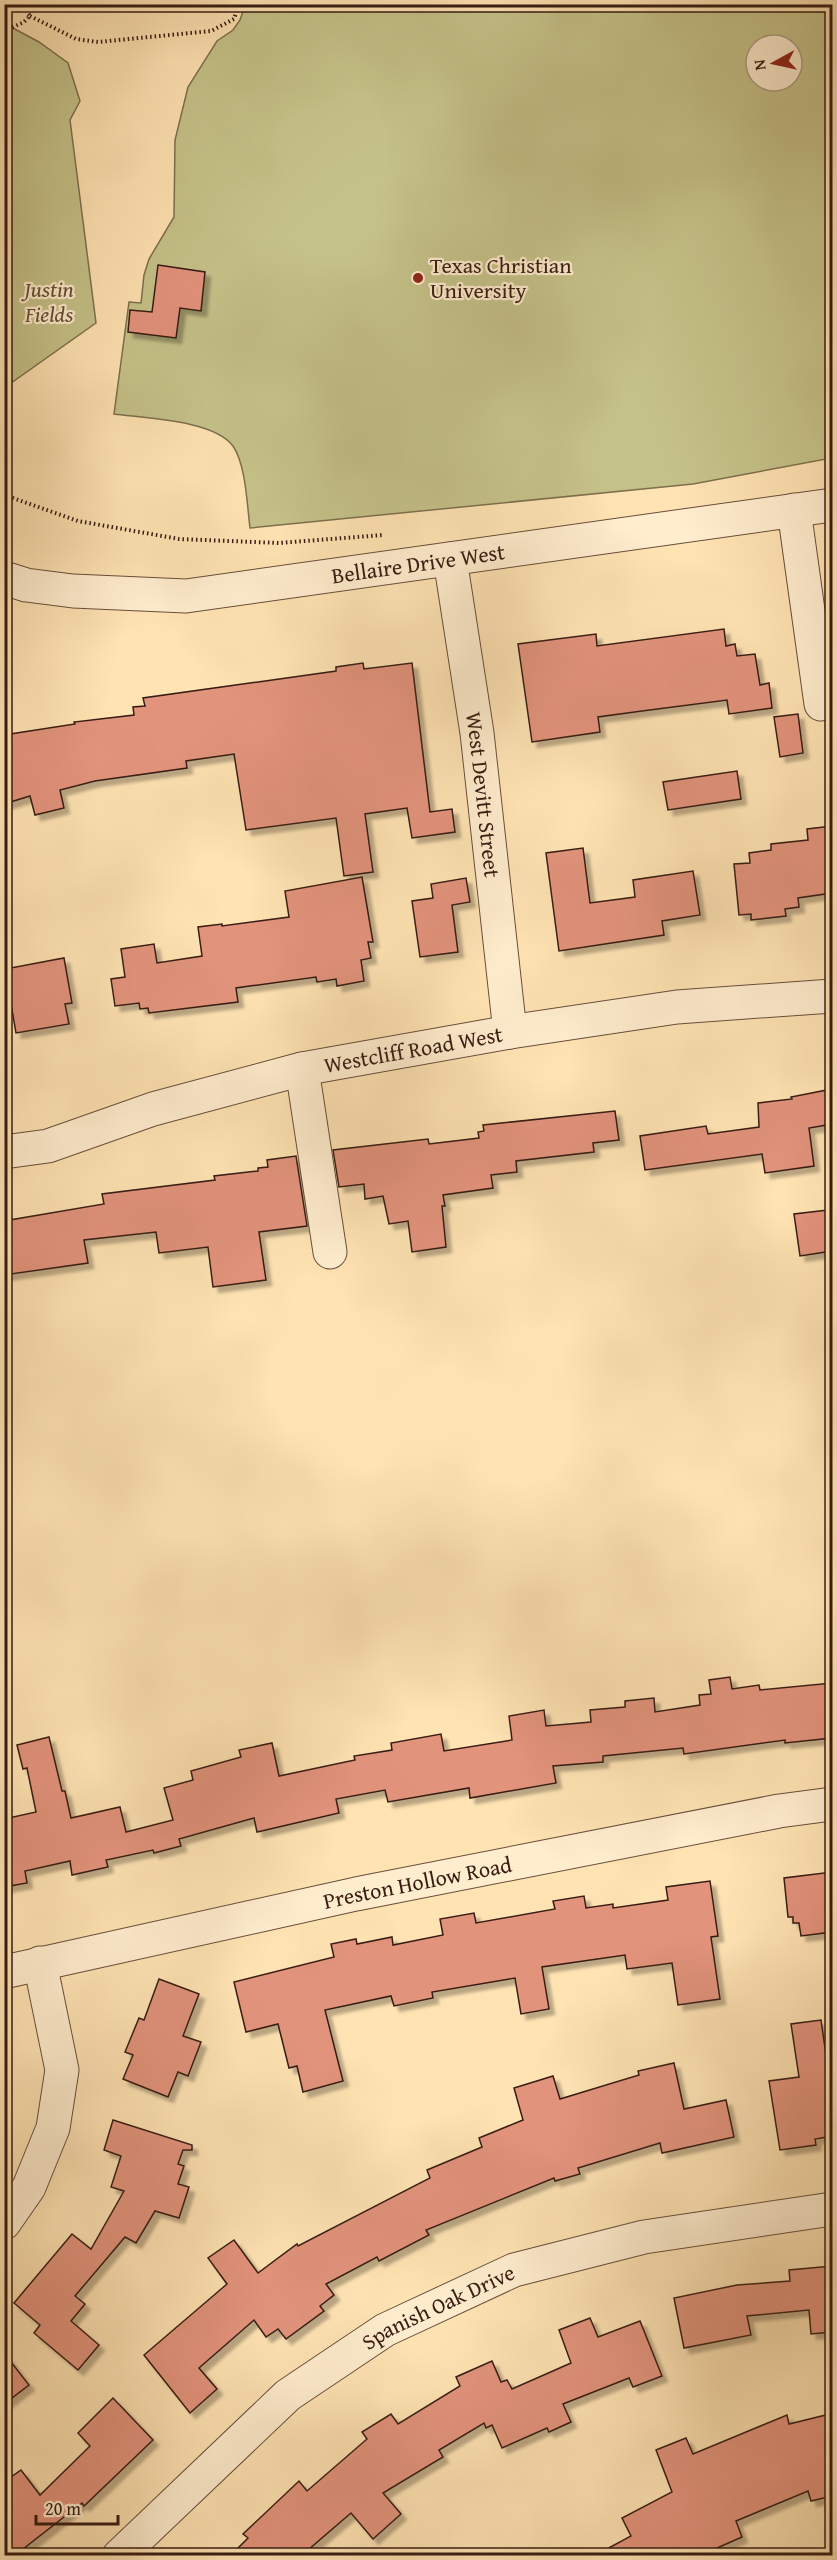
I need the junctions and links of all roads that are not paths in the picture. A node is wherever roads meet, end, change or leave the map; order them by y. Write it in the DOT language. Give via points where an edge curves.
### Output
graph roads {
  1 [pos="832,505"];
  2 [pos="794,510"];
  3 [pos="450,560"];
  4 [pos="4,578"];
  5 [pos="821,704"];
  6 [pos="832,996"];
  7 [pos="510,1032"];
  8 [pos="302,1069"];
  9 [pos="4,1152"];
  10 [pos="330,1252"];
  11 [pos="832,1804"];
  12 [pos="40,1963"];
  13 [pos="4,1972"];
  14 [pos="832,2208"];
  15 [pos="4,2223"];
  16 [pos="118,2556"];
  1 -- 2 [label="street, Bellaire Drive West"];
  2 -- 3 [label="street, Bellaire Drive West"];
  2 -- 5 [label="street"];
  3 -- 4 [label="street, Bellaire Drive West" via="186,596 73,591"];
  3 -- 7 [label="street, West Devitt Street" via="477,733"];
  6 -- 7 [label="street, Westcliff Road West" via="677,1007"];
  7 -- 8 [label="street, Westcliff Road West"];
  8 -- 9 [label="street, Westcliff Road West" via="153,1109 48,1146"];
  8 -- 10 [label="street"];
  11 -- 12 [label="street, Preston Hollow Road" via="356,1894"];
  12 -- 13 [label="street, Preston Hollow Road"];
  12 -- 15 [label="street" via="62,2070 53,2128 29,2187"];
  14 -- 16 [label="street, Spanish Oak Drive" via="644,2236 514,2270 385,2330 288,2395"];
}
